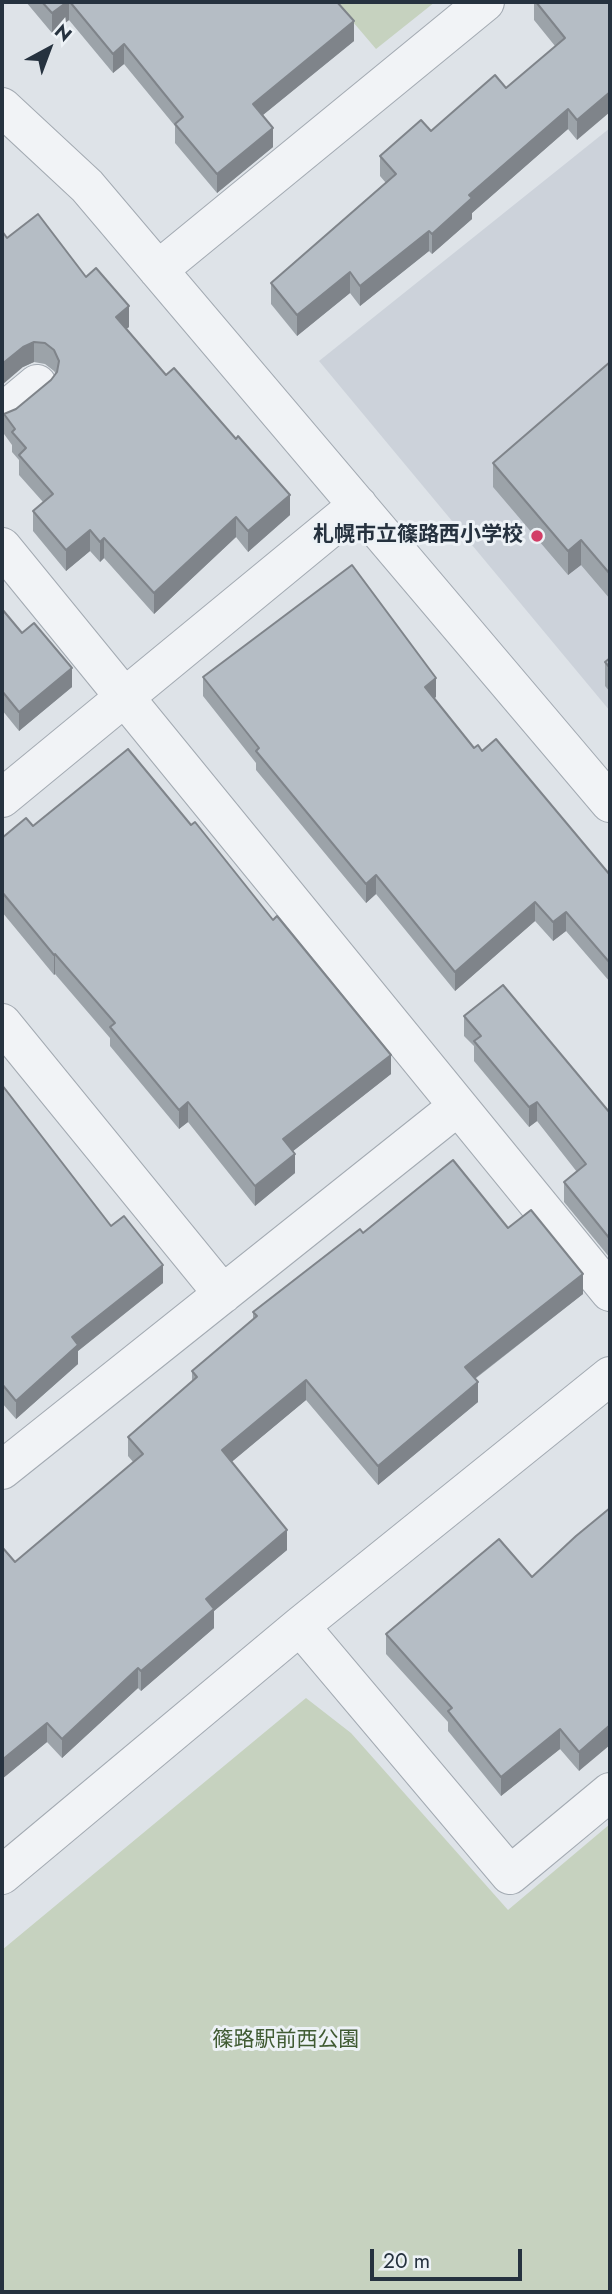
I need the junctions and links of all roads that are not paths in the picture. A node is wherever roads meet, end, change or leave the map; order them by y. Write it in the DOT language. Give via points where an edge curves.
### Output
graph roads {
  1 [pos="485,2"];
  2 [pos="2,107"];
  3 [pos="159,270"];
  4 [pos="37,384"];
  5 [pos="2,413"];
  6 [pos="358,505"];
  7 [pos="2,547"];
  8 [pos="123,698"];
  9 [pos="2,798"];
  10 [pos="610,803"];
  11 [pos="2,1023"];
  12 [pos="457,1107"];
  13 [pos="610,1292"];
  14 [pos="223,1294"];
  15 [pos="610,1376"];
  16 [pos="2,1470"];
  17 [pos="300,1626"];
  18 [pos="610,1792"];
  19 [pos="2,1875"];
  1 -- 3 [label="street"];
  2 -- 3 [label="street" via="87,186"];
  3 -- 6 [label="street"];
  4 -- 5 [label="street"];
  6 -- 8 [label="street"];
  6 -- 10 [label="street"];
  7 -- 8 [label="street"];
  8 -- 9 [label="street"];
  8 -- 12 [label="street"];
  11 -- 14 [label="street"];
  12 -- 13 [label="street"];
  12 -- 14 [label="street"];
  14 -- 16 [label="street"];
  15 -- 17 [label="street"];
  17 -- 18 [label="street" via="510,1875"];
  17 -- 19 [label="street"];
}
